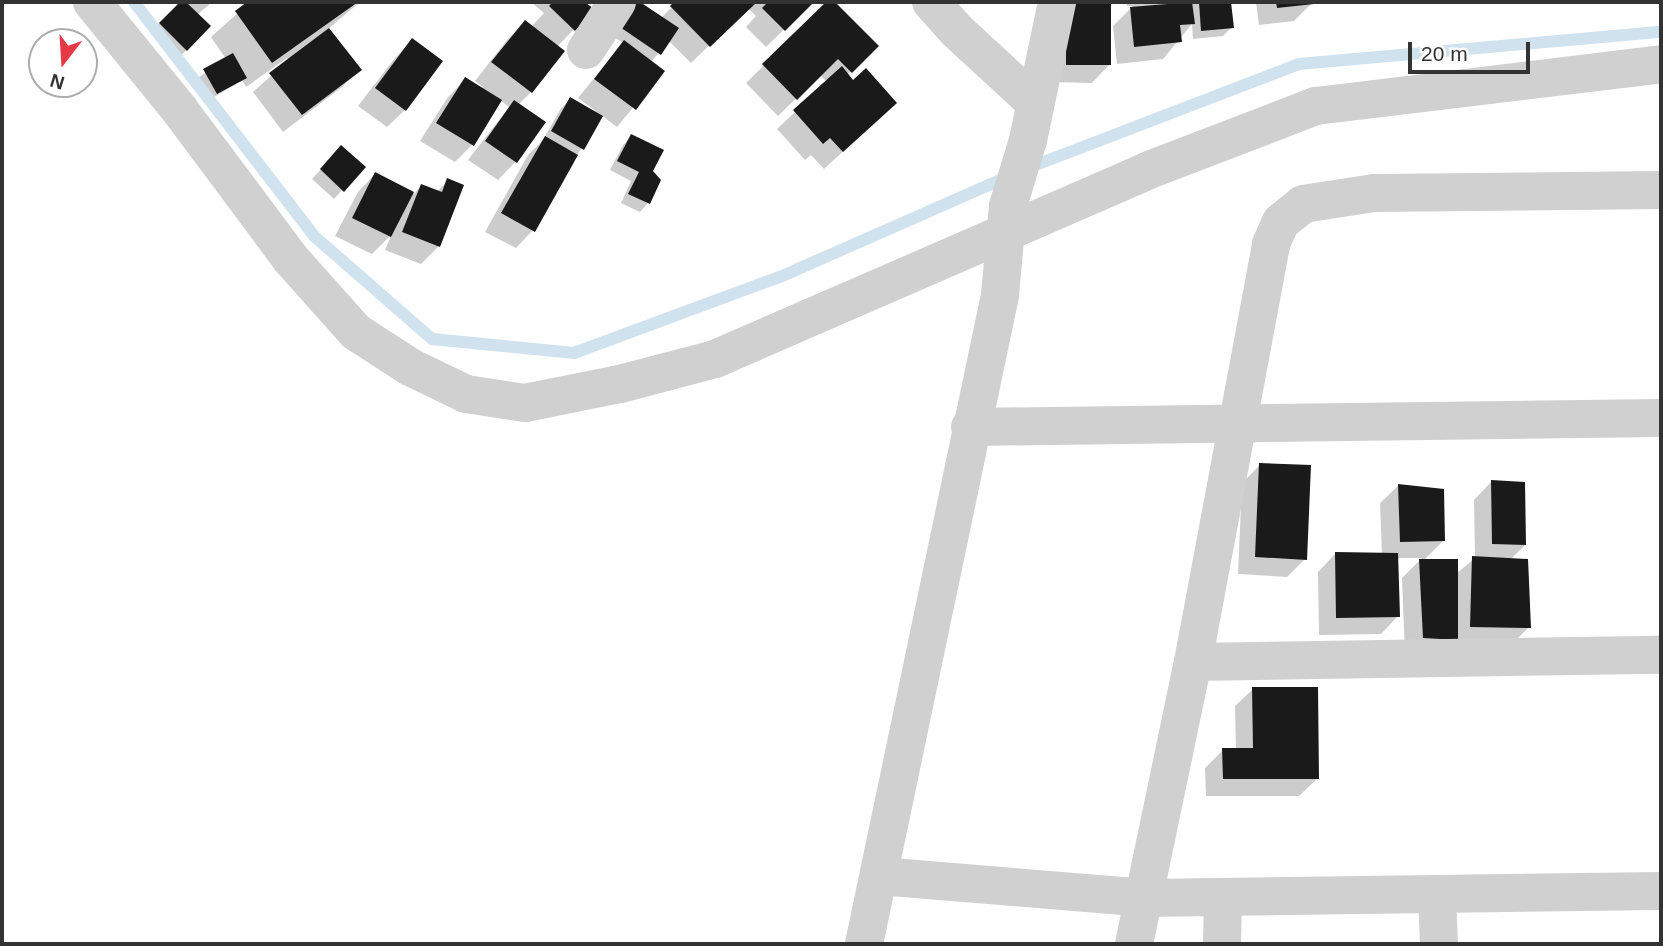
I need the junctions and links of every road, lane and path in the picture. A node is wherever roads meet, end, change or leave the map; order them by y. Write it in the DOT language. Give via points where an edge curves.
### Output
graph roads {
  1 [pos="92,2"];
  2 [pos="617,2"];
  3 [pos="931,2"];
  4 [pos="1057,2"];
  5 [pos="586,50"];
  6 [pos="1661,64"];
  7 [pos="1034,102"];
  8 [pos="1661,190"];
  9 [pos="1007,220"];
  10 [pos="1661,418"];
  11 [pos="1238,422"];
  12 [pos="971,427"];
  13 [pos="1661,655"];
  14 [pos="1193,662"];
  15 [pos="878,876"];
  16 [pos="1661,891"];
  17 [pos="1437,895"];
  18 [pos="1144,898"];
  19 [pos="1223,898"];
  20 [pos="863,944"];
  21 [pos="1134,944"];
  22 [pos="1222,944"];
  23 [pos="1439,944"];
  1 -- 9 [label="street" via="290,258 356,332 410,367 466,394 525,403 715,359"];
  2 -- 5 [label="street"];
  3 -- 7 [label="street"];
  4 -- 7 [label="street"];
  6 -- 9 [label="street" via="1316,106"];
  7 -- 9 [label="street"];
  8 -- 11 [label="street" via="1374,193 1303,204 1281,222 1271,244"];
  9 -- 12 [label="street" via="1000,295"];
  10 -- 11 [label="street"];
  11 -- 12 [label="street"];
  11 -- 14 [label="street"];
  12 -- 15 [label="street"];
  13 -- 14 [label="street"];
  14 -- 18 [label="street"];
  15 -- 18 [label="street"];
  15 -- 20 [label="street"];
  16 -- 17 [label="street"];
  17 -- 19 [label="street"];
  17 -- 23 [label="street"];
  18 -- 19 [label="street"];
  18 -- 21 [label="street"];
  19 -- 22 [label="street"];
}
